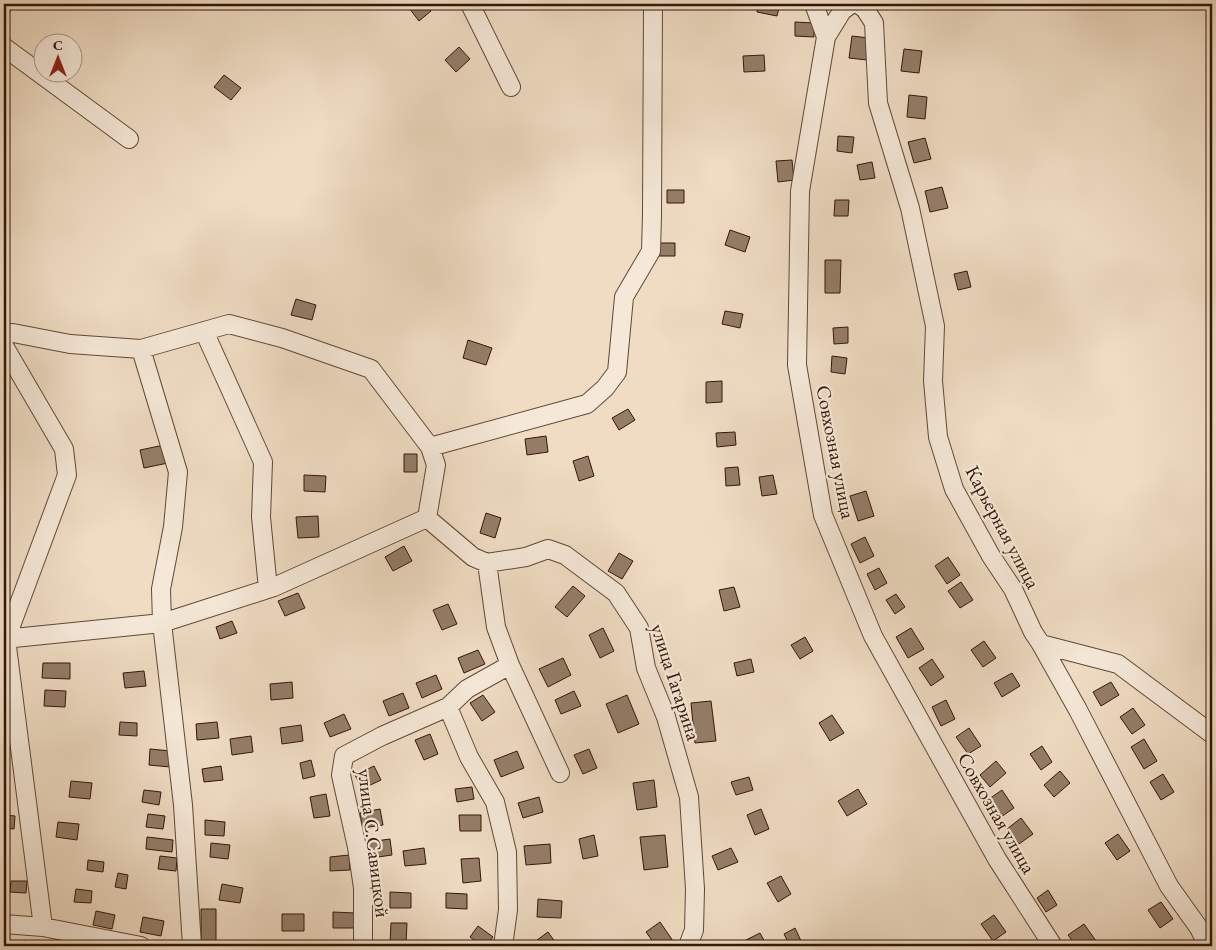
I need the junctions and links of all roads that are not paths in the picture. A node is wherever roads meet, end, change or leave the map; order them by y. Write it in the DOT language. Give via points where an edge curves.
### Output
graph roads {
  1 [pos="470,4"];
  2 [pos="653,4"];
  3 [pos="814,4"];
  4 [pos="851,4"];
  5 [pos="858,4"];
  6 [pos="826,37"];
  7 [pos="4,46"];
  8 [pos="512,87"];
  9 [pos="129,139"];
  10 [pos="204,331"];
  11 [pos="4,334"];
  12 [pos="4,346"];
  13 [pos="141,349"];
  14 [pos="430,447"];
  15 [pos="427,518"];
  16 [pos="488,563"];
  17 [pos="268,589"];
  18 [pos="162,623"];
  19 [pos="5,639"];
  20 [pos="1041,644"];
  21 [pos="510,665"];
  22 [pos="448,707"];
  23 [pos="1212,734"];
  24 [pos="560,773"];
  25 [pos="4,924"];
  26 [pos="1206,925"];
  27 [pos="43,928"];
  28 [pos="141,946"];
  29 [pos="192,946"];
  30 [pos="363,946"];
  31 [pos="502,946"];
  32 [pos="688,946"];
  33 [pos="1054,946"];
  34 [pos="1208,946"];
  1 -- 8 [label="street"];
  2 -- 14 [label="street" via="651,251 624,297 618,372 606,388 587,404"];
  3 -- 6 [label="street, Совхозная улица"];
  4 -- 6 [label="street" via="842,10"];
  5 -- 20 [label="street, Карьерная улица" via="874,23 878,103 910,208 935,326 933,381 938,437 954,489 1013,589"];
  6 -- 33 [label="street, Совхозная улица" via="800,191 797,365 823,514 873,636 997,859"];
  7 -- 9 [label="street"];
  10 -- 13 [label="street"];
  10 -- 14 [label="street" via="228,324 282,338 371,369"];
  10 -- 17 [label="street" via="263,462 261,517"];
  11 -- 13 [label="street" via="70,344"];
  12 -- 19 [label="street" via="64,449 67,475"];
  13 -- 18 [label="street" via="178,472 173,528 161,589"];
  14 -- 15 [label="street" via="436,465"];
  15 -- 16 [label="street" via="473,557"];
  15 -- 17 [label="street"];
  16 -- 21 [label="street" via="496,626"];
  16 -- 32 [label="street, улица Гагарина" via="526,557 548,549 565,555 616,593 639,628 646,668 666,716 689,797 695,889 694,930"];
  17 -- 18 [label="street"];
  18 -- 19 [label="street"];
  18 -- 29 [label="street" via="183,805"];
  19 -- 27 [label="street"];
  20 -- 23 [label="street" via="1118,664"];
  20 -- 26 [label="street, Карьерная улица" via="1169,886"];
  21 -- 22 [label="street, улица С.Савицкой" via="467,689"];
  21 -- 24 [label="street"];
  22 -- 30 [label="street, улица С.Савицкой" via="344,756 342,775 362,888"];
  22 -- 31 [label="street" via="469,757 495,802 507,852 508,910"];
  25 -- 27 [label="street"];
  26 -- 34 [label="street, Карьерная улица"];
  27 -- 28 [label="street"];
}
